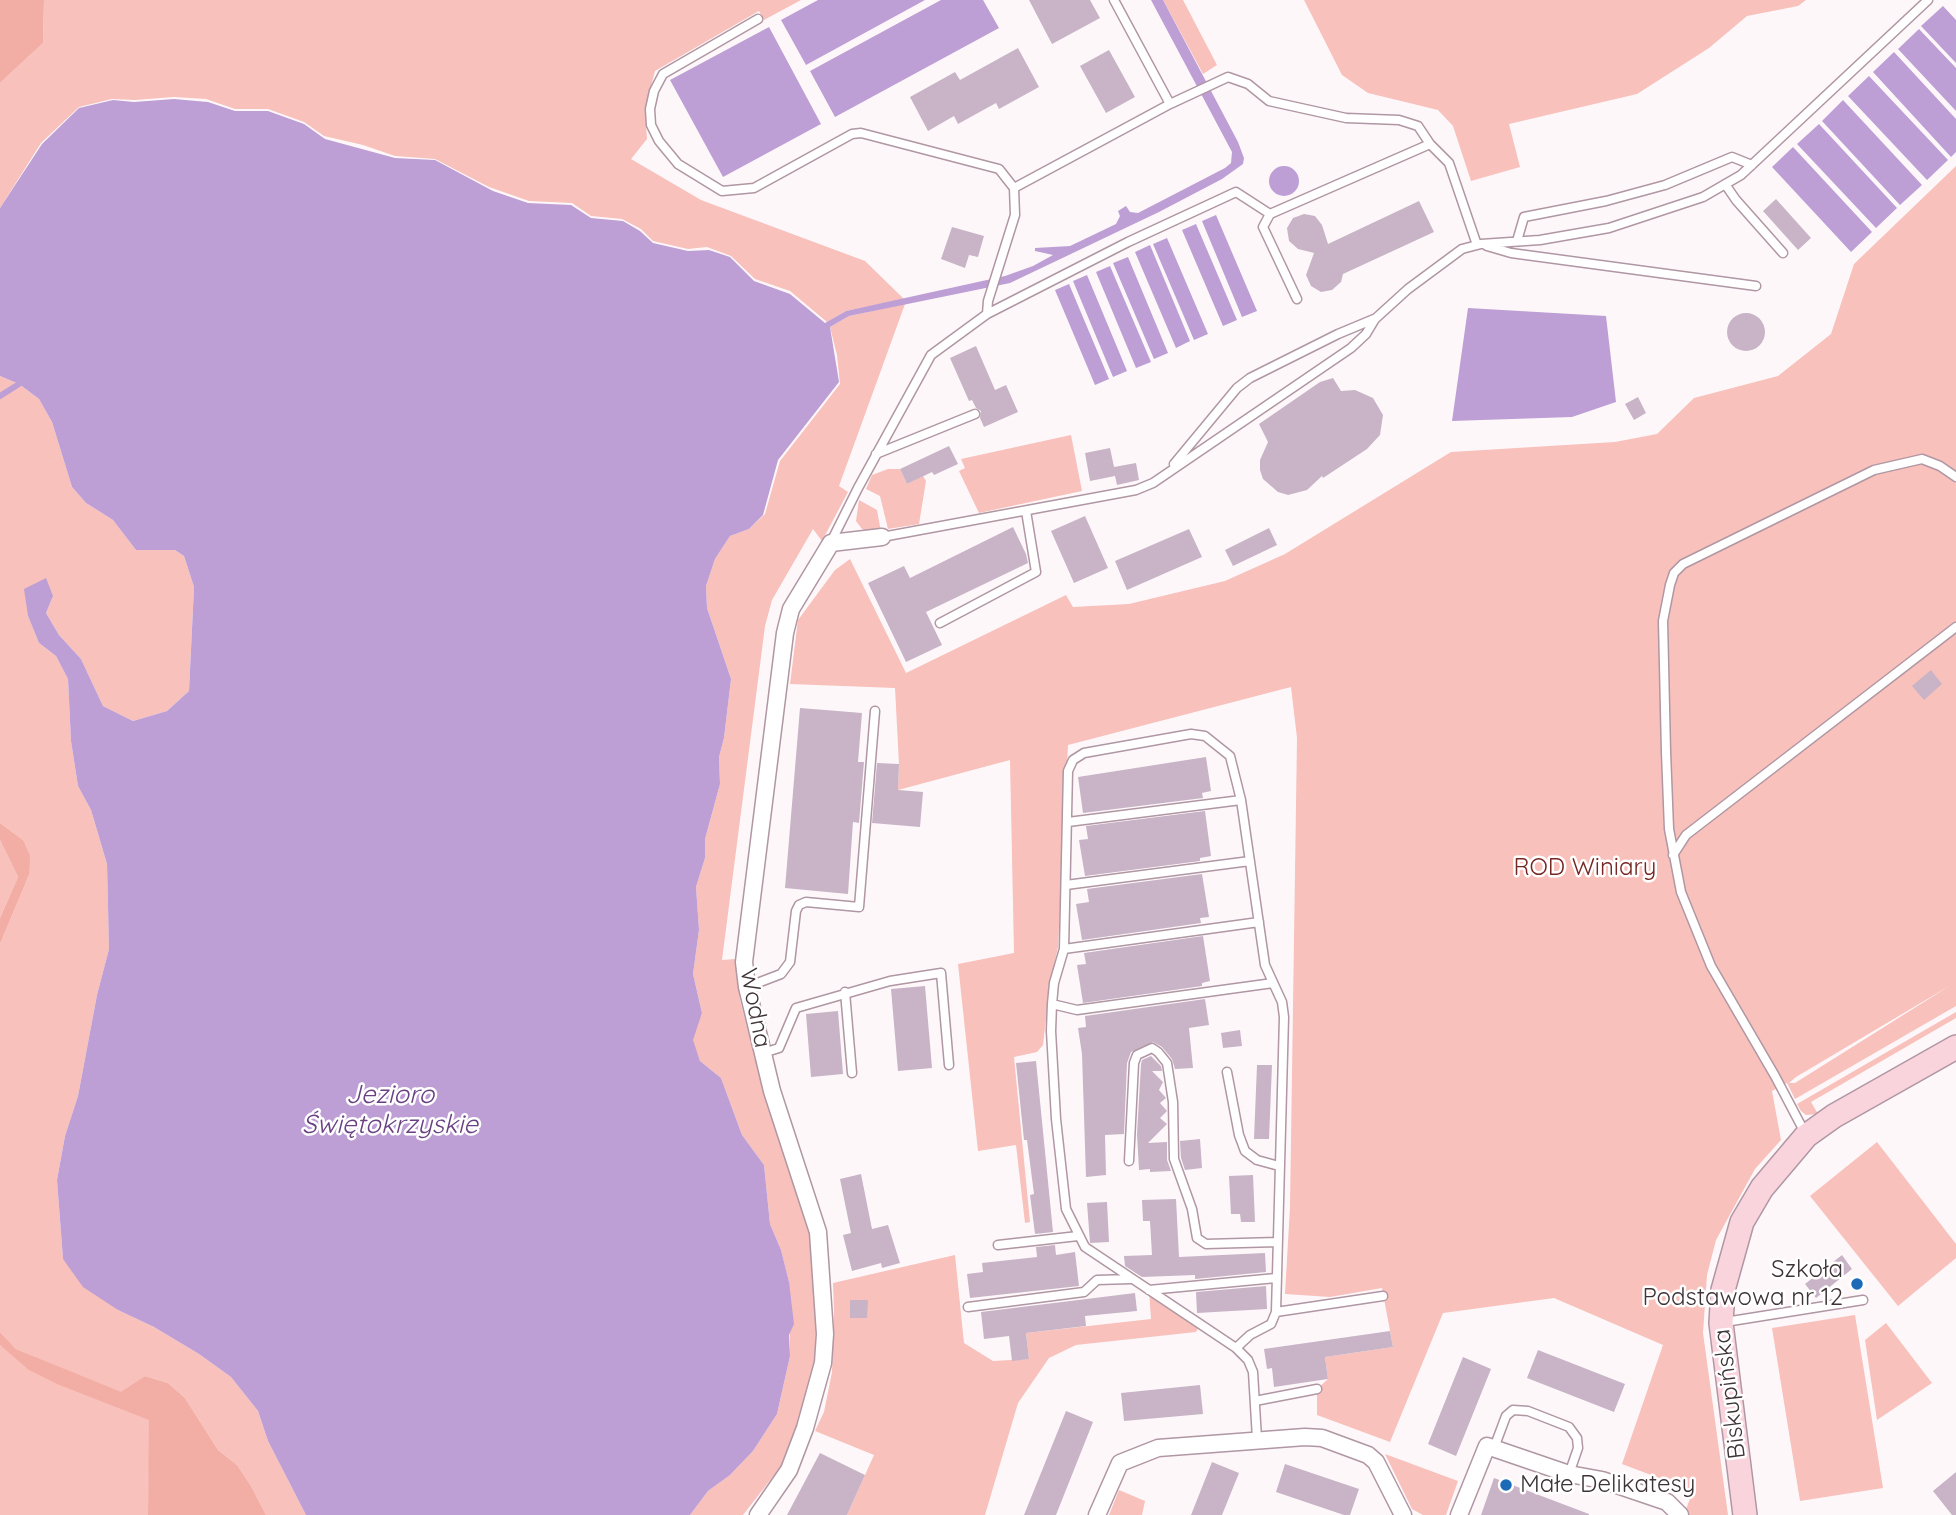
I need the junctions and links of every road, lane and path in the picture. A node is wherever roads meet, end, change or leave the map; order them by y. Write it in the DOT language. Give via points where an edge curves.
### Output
graph roads {
  1 [pos="1114,0"];
  2 [pos="1928,0"];
  3 [pos="758,19"];
  4 [pos="1170,104"];
  5 [pos="1430,144"];
  6 [pos="1752,165"];
  7 [pos="1725,184"];
  8 [pos="1014,188"];
  9 [pos="1270,214"];
  10 [pos="1517,241"];
  11 [pos="1479,245"];
  12 [pos="1783,253"];
  13 [pos="1756,286"];
  14 [pos="1297,299"];
  15 [pos="987,314"];
  16 [pos="1375,319"];
  17 [pos="975,414"];
  18 [pos="876,454"];
  19 [pos="1168,472"];
  20 [pos="1956,477"];
  21 [pos="1026,511"];
  22 [pos="882,537"];
  23 [pos="831,543"];
  24 [pos="940,623"];
  25 [pos="1956,627"];
  26 [pos="875,711"];
  27 [pos="1241,800"];
  28 [pos="1068,822"];
  29 [pos="1673,856"];
  30 [pos="1250,861"];
  31 [pos="1066,885"];
  32 [pos="1259,922"];
  33 [pos="1064,949"];
  34 [pos="1273,983"];
  35 [pos="747,987"];
  36 [pos="845,992"];
  37 [pos="1052,1004"];
  38 [pos="1956,1047"];
  39 [pos="763,1053"];
  40 [pos="949,1065"];
  41 [pos="1227,1072"];
  42 [pos="852,1073"];
  43 [pos="1806,1136"];
  44 [pos="1129,1161"];
  45 [pos="1279,1166"];
  46 [pos="1078,1236"];
  47 [pos="1277,1242"];
  48 [pos="998,1245"];
  49 [pos="1276,1278"];
  50 [pos="1132,1279"];
  51 [pos="1149,1290"];
  52 [pos="1382,1296"];
  53 [pos="1863,1300"];
  54 [pos="968,1307"];
  55 [pos="1276,1312"];
  56 [pos="1721,1323"];
  57 [pos="1236,1348"];
  58 [pos="1317,1389"];
  59 [pos="1255,1401"];
  60 [pos="1256,1439"];
  61 [pos="1494,1448"];
  62 [pos="1569,1474"];
  63 [pos="758,1515"];
  64 [pos="1097,1515"];
  65 [pos="1403,1515"];
  66 [pos="1459,1515"];
  67 [pos="1680,1515"];
  68 [pos="1745,1515"];
  1 -- 4 [label="lane"];
  2 -- 6 [label="lane"];
  3 -- 8 [label="lane" via="663,75 654,91 651,125 678,164 722,191 754,188 861,133 999,169"];
  4 -- 5 [label="lane" via="1228,77 1248,84 1269,101 1346,118 1399,120 1418,126"];
  4 -- 8 [label="lane"];
  5 -- 9 [label="lane"];
  5 -- 11 [label="lane" via="1449,163"];
  6 -- 7 [label="lane"];
  6 -- 10 [label="lane" via="1732,157 1665,185 1524,218"];
  7 -- 10 [label="lane" via="1703,197 1609,228"];
  7 -- 12 [label="lane"];
  8 -- 15 [label="lane" via="1015,215"];
  9 -- 14 [label="lane" via="1263,227"];
  9 -- 15 [label="lane" via="1236,192"];
  10 -- 11 [label="lane"];
  11 -- 13 [label="lane"];
  11 -- 16 [label="lane" via="1441,262"];
  15 -- 18 [label="lane" via="930,355"];
  16 -- 19 [label="lane" via="1351,348"];
  16 -- 19 [label="lane" via="1250,378"];
  17 -- 18 [label="lane"];
  18 -- 23 [label="lane"];
  19 -- 21 [label="lane" via="1136,490"];
  20 -- 29 [label="lane" via="1922,459 1874,470 1683,564 1674,573 1663,621 1665,752"];
  21 -- 22 [label="lane"];
  21 -- 24 [label="lane" via="1036,572"];
  22 -- 23 [label="street"];
  23 -- 35 [label="street, Wodna" via="791,609 785,633 744,962"];
  25 -- 29 [label="lane" via="1686,835"];
  26 -- 35 [label="lane" via="859,907 799,905 790,962 782,974"];
  27 -- 28 [label="lane"];
  27 -- 28 [label="lane" via="1230,756 1205,736 1191,734 1084,753 1073,760 1068,771"];
  27 -- 30 [label="lane"];
  28 -- 31 [label="lane"];
  29 -- 43 [label="lane" via="1681,892 1711,967"];
  30 -- 31 [label="lane"];
  30 -- 32 [label="lane"];
  31 -- 33 [label="lane"];
  32 -- 33 [label="lane"];
  32 -- 34 [label="lane" via="1265,965"];
  33 -- 37 [label="lane"];
  34 -- 37 [label="lane" via="1077,1010"];
  34 -- 45 [label="lane" via="1284,1017"];
  35 -- 39 [label="street, Wodna"];
  36 -- 39 [label="lane" via="796,1008 779,1048"];
  36 -- 40 [label="lane" via="941,974"];
  36 -- 42 [label="lane"];
  37 -- 46 [label="lane" via="1056,1119 1066,1209"];
  38 -- 43 [label="street, Biskupińska"];
  39 -- 63 [label="street, Wodna" via="818,1232 825,1334 805,1428 789,1470"];
  41 -- 45 [label="lane" via="1245,1150 1257,1160"];
  43 -- 56 [label="street, Biskupińska" via="1762,1188 1742,1222 1723,1290"];
  44 -- 47 [label="lane" via="1133,1063 1137,1055 1152,1048 1167,1063 1174,1158 1197,1237 1206,1244"];
  45 -- 47 [label="lane"];
  46 -- 48 [label="lane"];
  46 -- 50 [label="lane" via="1085,1247"];
  47 -- 49 [label="lane"];
  49 -- 51 [label="lane"];
  49 -- 55 [label="lane"];
  50 -- 51 [label="lane"];
  50 -- 54 [label="lane" via="1097,1280 1084,1293"];
  51 -- 57 [label="lane"];
  52 -- 55 [label="lane"];
  53 -- 56 [label="lane"];
  55 -- 57 [label="lane" via="1272,1324"];
  56 -- 68 [label="street, Biskupińska"];
  57 -- 59 [label="lane" via="1253,1372"];
  58 -- 59 [label="lane"];
  59 -- 60 [label="lane"];
  60 -- 64 [label="street" via="1158,1448 1120,1463"];
  60 -- 65 [label="street" via="1322,1438 1368,1455"];
  61 -- 62 [label="street"];
  61 -- 62 [label="lane" via="1506,1416 1513,1410 1528,1411 1569,1427 1577,1438"];
  61 -- 66 [label="street" via="1487,1446"];
  62 -- 67 [label="street" via="1667,1502"];
}
